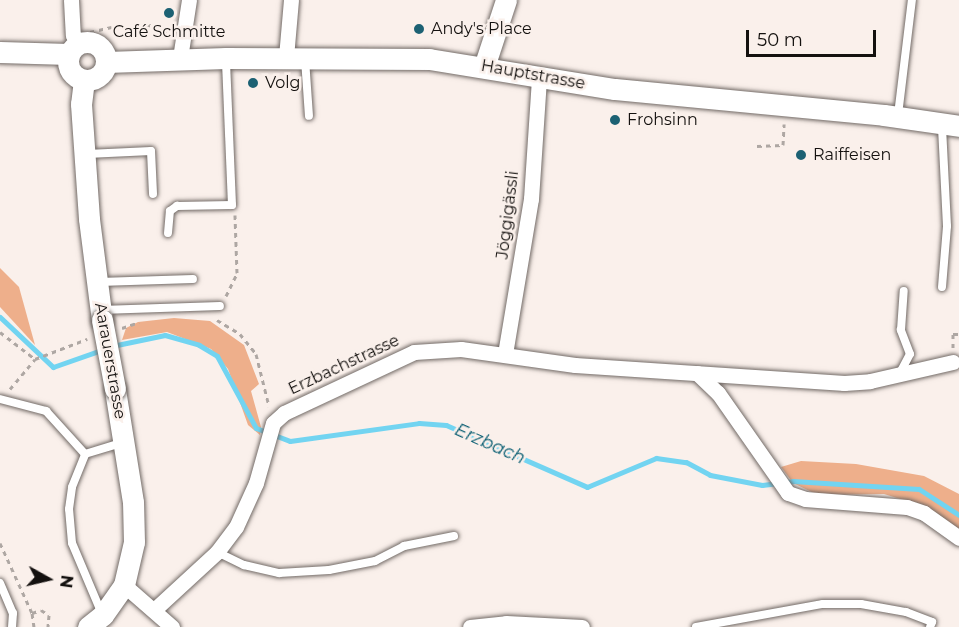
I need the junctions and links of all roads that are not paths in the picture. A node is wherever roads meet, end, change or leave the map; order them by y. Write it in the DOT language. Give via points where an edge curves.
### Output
graph roads {
  1 [pos="71,0"];
  2 [pos="189,0"];
  3 [pos="291,0"];
  4 [pos="506,0"];
  5 [pos="912,0"];
  6 [pos="74,44"];
  7 [pos="0,52"];
  8 [pos="180,58"];
  9 [pos="226,58"];
  10 [pos="296,58"];
  11 [pos="106,62"];
  12 [pos="484,67"];
  13 [pos="539,78"];
  14 [pos="84,80"];
  15 [pos="309,116"];
  16 [pos="898,117"];
  17 [pos="951,125"];
  18 [pos="84,154"];
  19 [pos="153,194"];
  20 [pos="168,233"];
  21 [pos="193,279"];
  22 [pos="97,282"];
  23 [pos="942,287"];
  24 [pos="904,291"];
  25 [pos="220,306"];
  26 [pos="104,320"];
  27 [pos="505,354"];
  28 [pos="952,362"];
  29 [pos="697,373"];
  30 [pos="898,375"];
  31 [pos="0,399"];
  32 [pos="125,442"];
  33 [pos="85,454"];
  34 [pos="454,536"];
  35 [pos="958,537"];
  36 [pos="217,552"];
  37 [pos="0,583"];
  38 [pos="124,585"];
  39 [pos="154,610"];
  40 [pos="100,623"];
  41 [pos="12,627"];
  42 [pos="172,627"];
  43 [pos="470,627"];
  44 [pos="582,627"];
  45 [pos="696,627"];
  46 [pos="930,627"];
  1 -- 6 [label="street"];
  2 -- 8 [label="street"];
  3 -- 10 [label="street"];
  4 -- 12 [label="main road"];
  5 -- 16 [label="lane"];
  6 -- 7 [label="main road"];
  6 -- 11 [label="main road" via="97,45"];
  6 -- 14 [label="main road" via="69,68"];
  8 -- 9 [label="main road, Hauptstrasse"];
  8 -- 11 [label="main road, Hauptstrasse"];
  9 -- 10 [label="main road, Hauptstrasse"];
  9 -- 20 [label="lane" via="232,205 177,206 170,211"];
  10 -- 12 [label="main road, Hauptstrasse" via="429,59"];
  10 -- 15 [label="lane"];
  11 -- 14 [label="main road" via="97,77"];
  12 -- 13 [label="main road, Hauptstrasse"];
  13 -- 16 [label="main road, Hauptstrasse" via="785,108"];
  13 -- 27 [label="street, Jöggigässli" via="531,199"];
  14 -- 18 [label="main road, Aarauerstrasse"];
  16 -- 17 [label="main road, Hauptstrasse"];
  17 -- 23 [label="lane"];
  18 -- 19 [label="lane" via="151,151"];
  18 -- 22 [label="main road, Aarauerstrasse"];
  21 -- 22 [label="lane"];
  22 -- 26 [label="main road, Aarauerstrasse"];
  24 -- 30 [label="lane" via="901,330 910,354"];
  25 -- 26 [label="lane"];
  26 -- 32 [label="main road, Aarauerstrasse, bridge"];
  27 -- 29 [label="street, Erzbachstrasse" via="575,365"];
  27 -- 36 [label="street, Erzbachstrasse" via="461,350 414,352 284,413 273,423 256,483 236,527"];
  28 -- 30 [label="street, Erzbachstrasse"];
  29 -- 30 [label="street, Erzbachstrasse" via="844,383"];
  29 -- 35 [label="street" via="718,393 788,493 805,499 907,507 924,513"];
  31 -- 33 [label="lane" via="12,399 46,411"];
  32 -- 33 [label="lane"];
  32 -- 38 [label="main road, Aarauerstrasse" via="134,542"];
  33 -- 40 [label="lane" via="72,487 72,543"];
  34 -- 36 [label="lane" via="405,546 375,561 329,570 279,573 244,565"];
  36 -- 39 [label="street"];
  37 -- 41 [label="lane" via="13,613"];
  38 -- 39 [label="street"];
  38 -- 40 [label="main road, Aarauerstrasse"];
  39 -- 42 [label="street"];
  43 -- 44 [label="street" via="506,623"];
  45 -- 46 [label="lane" via="823,604 861,604 906,612 932,622"];
}
